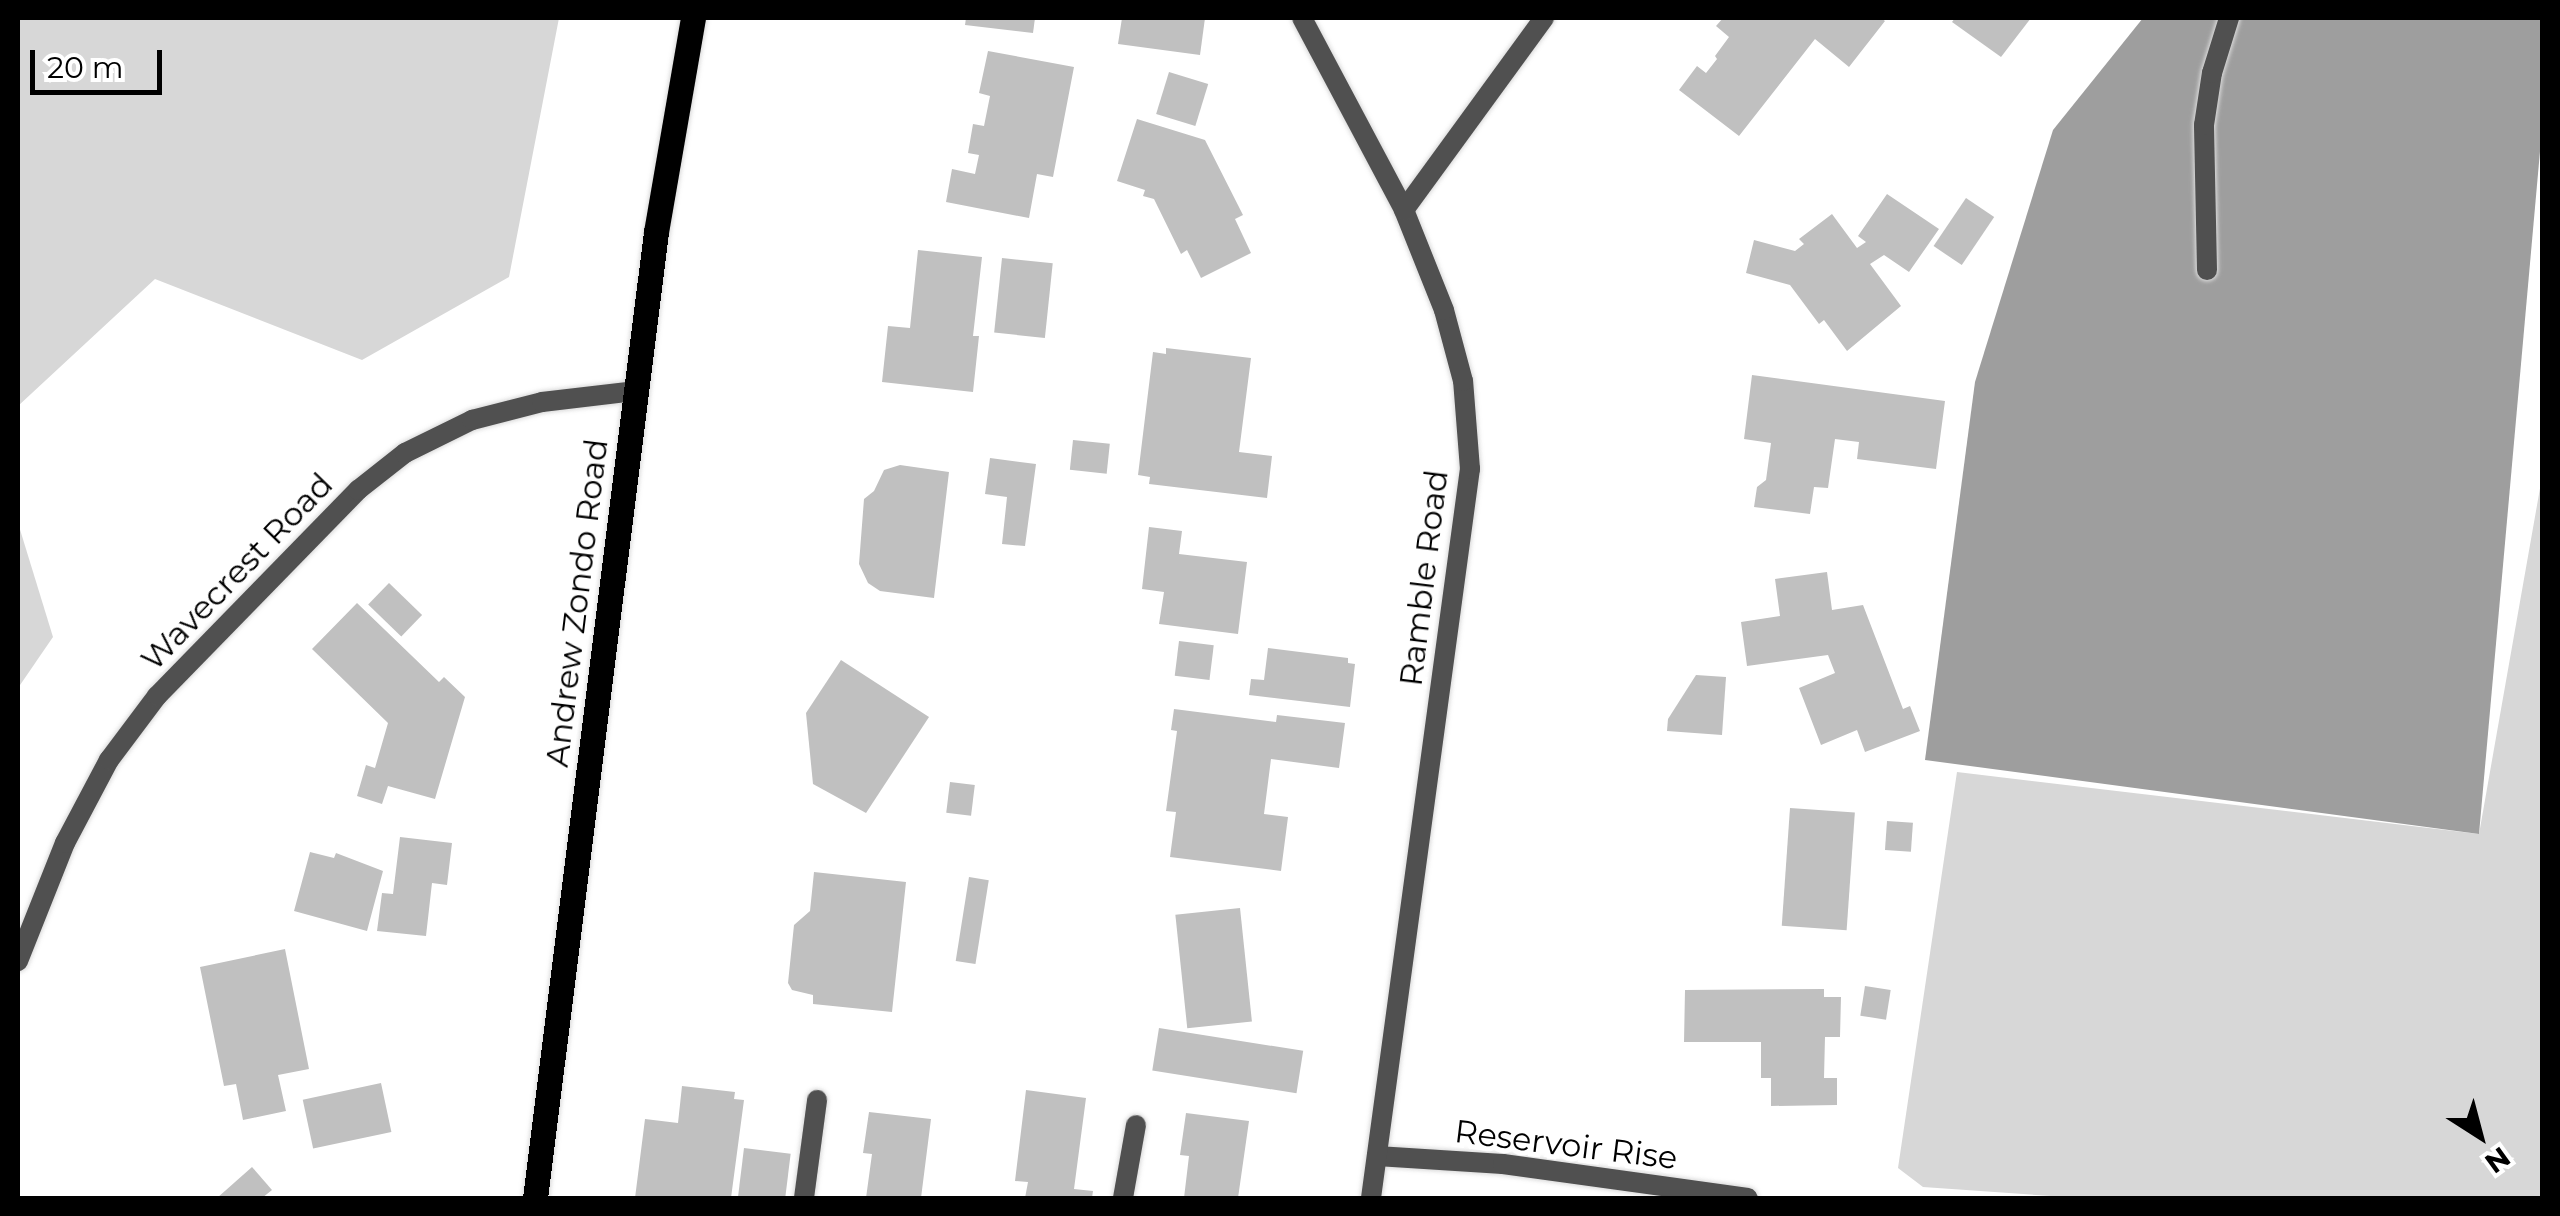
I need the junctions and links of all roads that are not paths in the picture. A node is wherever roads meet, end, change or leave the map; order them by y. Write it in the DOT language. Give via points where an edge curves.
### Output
graph roads {
  1 [pos="693,18"];
  2 [pos="1302,18"];
  3 [pos="1544,18"];
  4 [pos="2229,18"];
  5 [pos="1404,210"];
  6 [pos="2206,270"];
  7 [pos="636,391"];
  8 [pos="18,961"];
  9 [pos="818,1100"];
  10 [pos="1136,1125"];
  11 [pos="1377,1156"];
  12 [pos="534,1198"];
  13 [pos="804,1198"];
  14 [pos="1123,1198"];
  15 [pos="1372,1198"];
  16 [pos="1748,1198"];
  1 -- 7 [label="main road, Andrew Zondo Road"];
  2 -- 5 [label="street, Ramble Road"];
  3 -- 5 [label="street"];
  4 -- 6 [label="street" via="2204,125"];
  5 -- 11 [label="street, Ramble Road" via="1444,310 1463,381 1470,470"];
  7 -- 8 [label="street, Wavecrest Road" via="542,402 472,420 406,453 358,490 170,683 109,760 65,844"];
  7 -- 12 [label="main road, Andrew Zondo Road"];
  9 -- 13 [label="street"];
  10 -- 14 [label="street"];
  11 -- 15 [label="street, Ramble Road"];
  11 -- 16 [label="street, Reservoir Rise" via="1503,1164"];
}
